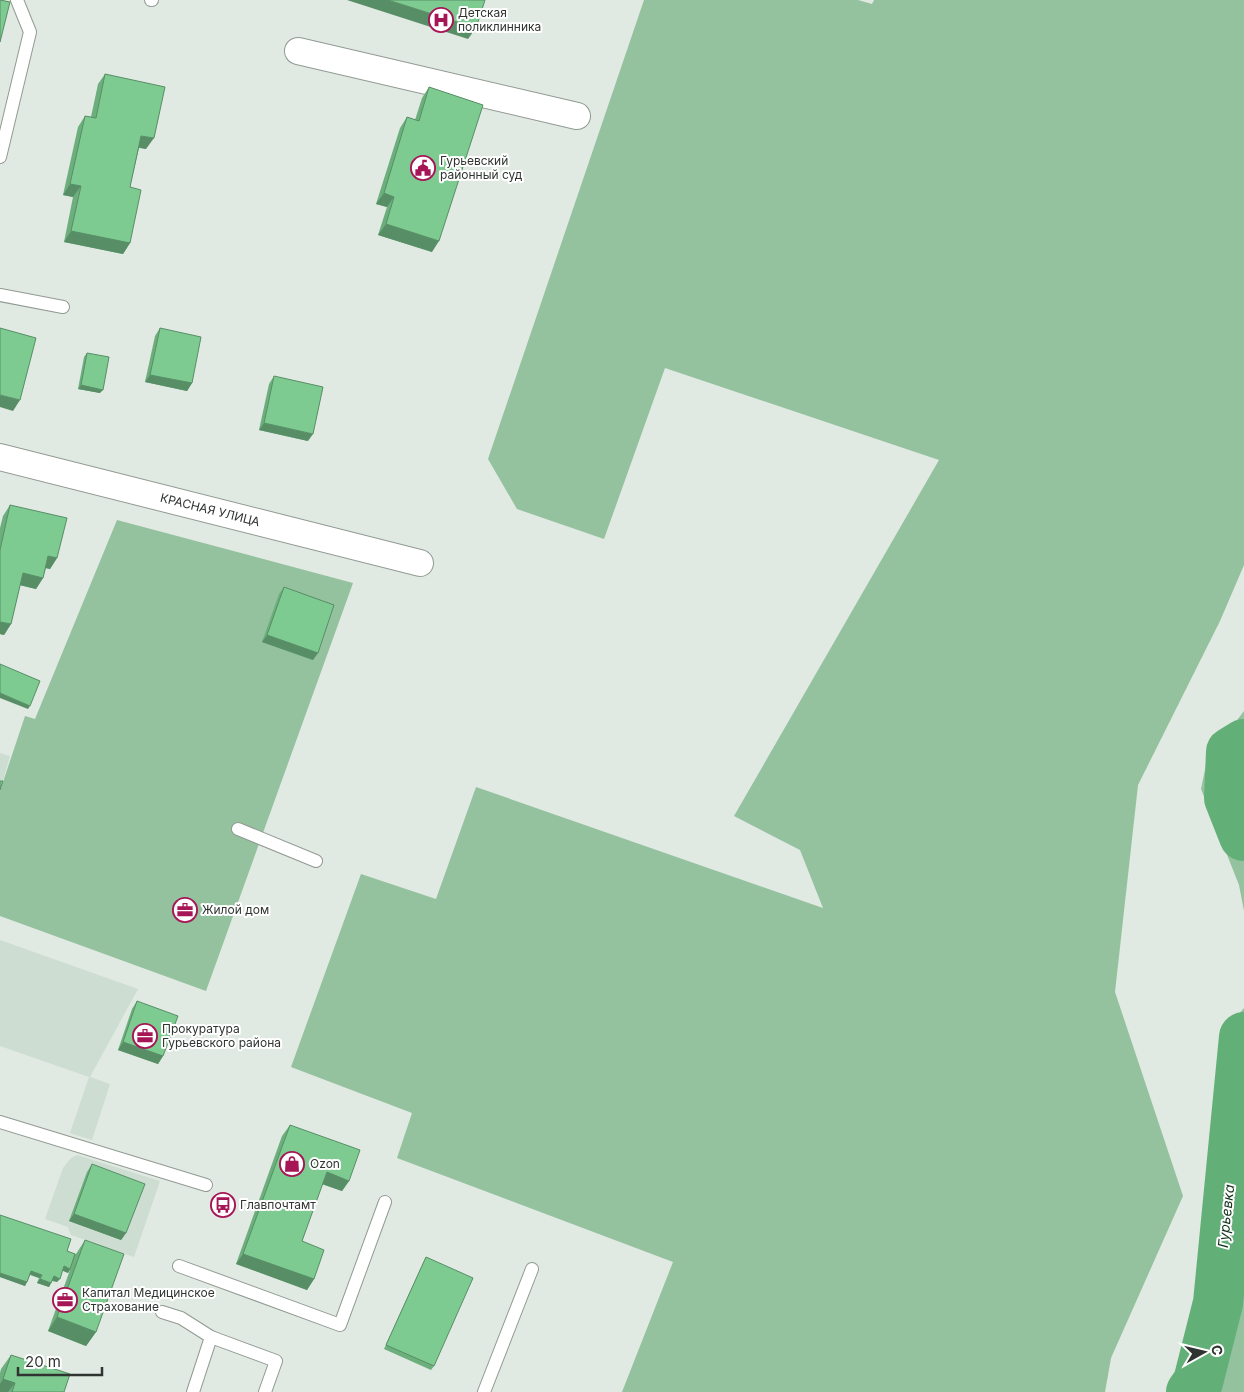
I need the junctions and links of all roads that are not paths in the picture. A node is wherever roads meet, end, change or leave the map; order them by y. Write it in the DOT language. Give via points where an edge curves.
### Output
graph roads {
  1 [pos="17,0"];
  2 [pos="298,51"];
  3 [pos="577,116"];
  4 [pos="0,157"];
  5 [pos="0,295"];
  6 [pos="63,307"];
  7 [pos="0,457"];
  8 [pos="420,563"];
  9 [pos="238,829"];
  10 [pos="316,861"];
  11 [pos="0,1122"];
  12 [pos="206,1185"];
  13 [pos="385,1202"];
  14 [pos="179,1266"];
  15 [pos="532,1269"];
  16 [pos="162,1312"];
  17 [pos="211,1337"];
  18 [pos="193,1392"];
  19 [pos="265,1392"];
  20 [pos="484,1392"];
  1 -- 4 [label="lane" via="30,32"];
  2 -- 3 [label="street"];
  5 -- 6 [label="lane"];
  7 -- 8 [label="street, КРАСНАЯ УЛИЦА"];
  9 -- 10 [label="lane"];
  11 -- 12 [label="lane"];
  13 -- 14 [label="lane" via="340,1324"];
  15 -- 20 [label="lane"];
  16 -- 17 [label="lane" via="181,1318"];
  17 -- 18 [label="lane"];
  17 -- 19 [label="lane" via="276,1361"];
}
